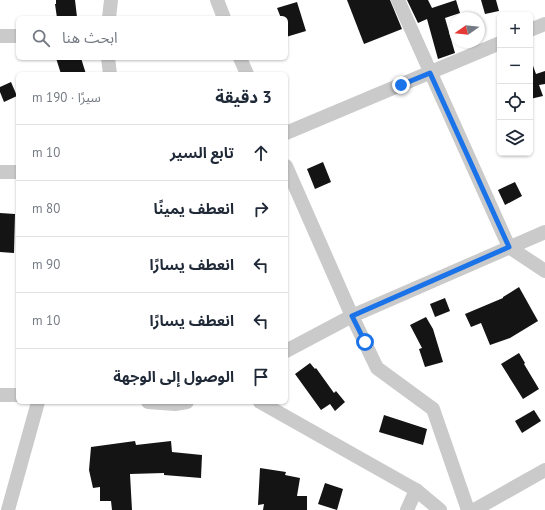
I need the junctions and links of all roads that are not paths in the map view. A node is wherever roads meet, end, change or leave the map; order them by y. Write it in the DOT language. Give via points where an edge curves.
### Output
graph roads {
  1 [pos="111,0"];
  2 [pos="217,0"];
  3 [pos="398,0"];
  4 [pos="109,16"];
  5 [pos="223,16"];
  6 [pos="545,24"];
  7 [pos="533,29"];
  8 [pos="0,36"];
  9 [pos="16,36"];
  10 [pos="497,44"];
  11 [pos="108,60"];
  12 [pos="241,60"];
  13 [pos="110,72"];
  14 [pos="246,72"];
  15 [pos="430,73"];
  16 [pos="288,132"];
  17 [pos="288,171"];
  18 [pos="0,172"];
  19 [pos="16,172"];
  20 [pos="545,232"];
  21 [pos="509,247"];
  22 [pos="545,272"];
  23 [pos="352,316"];
  24 [pos="288,349"];
  25 [pos="0,395"];
  26 [pos="16,395"];
  27 [pos="37,404"];
  28 [pos="264,404"];
  29 [pos="545,470"];
  30 [pos="416,490"];
  31 [pos="8,510"];
  32 [pos="407,510"];
  33 [pos="440,510"];
  34 [pos="468,510"];
  35 [pos="474,510"];
  1 -- 4 [label="street"];
  2 -- 5 [label="street"];
  3 -- 15 [label="street"];
  6 -- 7 [label="street"];
  8 -- 9 [label="street"];
  10 -- 15 [label="street"];
  11 -- 13 [label="street"];
  12 -- 14 [label="street"];
  15 -- 16 [label="street"];
  15 -- 21 [label="street"];
  17 -- 23 [label="street"];
  18 -- 19 [label="street"];
  20 -- 21 [label="street"];
  21 -- 22 [label="street"];
  21 -- 23 [label="street"];
  23 -- 24 [label="street"];
  23 -- 34 [label="street" via="377,368 433,408"];
  25 -- 26 [label="street"];
  27 -- 31 [label="street"];
  28 -- 30 [label="street"];
  29 -- 35 [label="street"];
  30 -- 32 [label="street"];
  30 -- 33 [label="street"];
}
